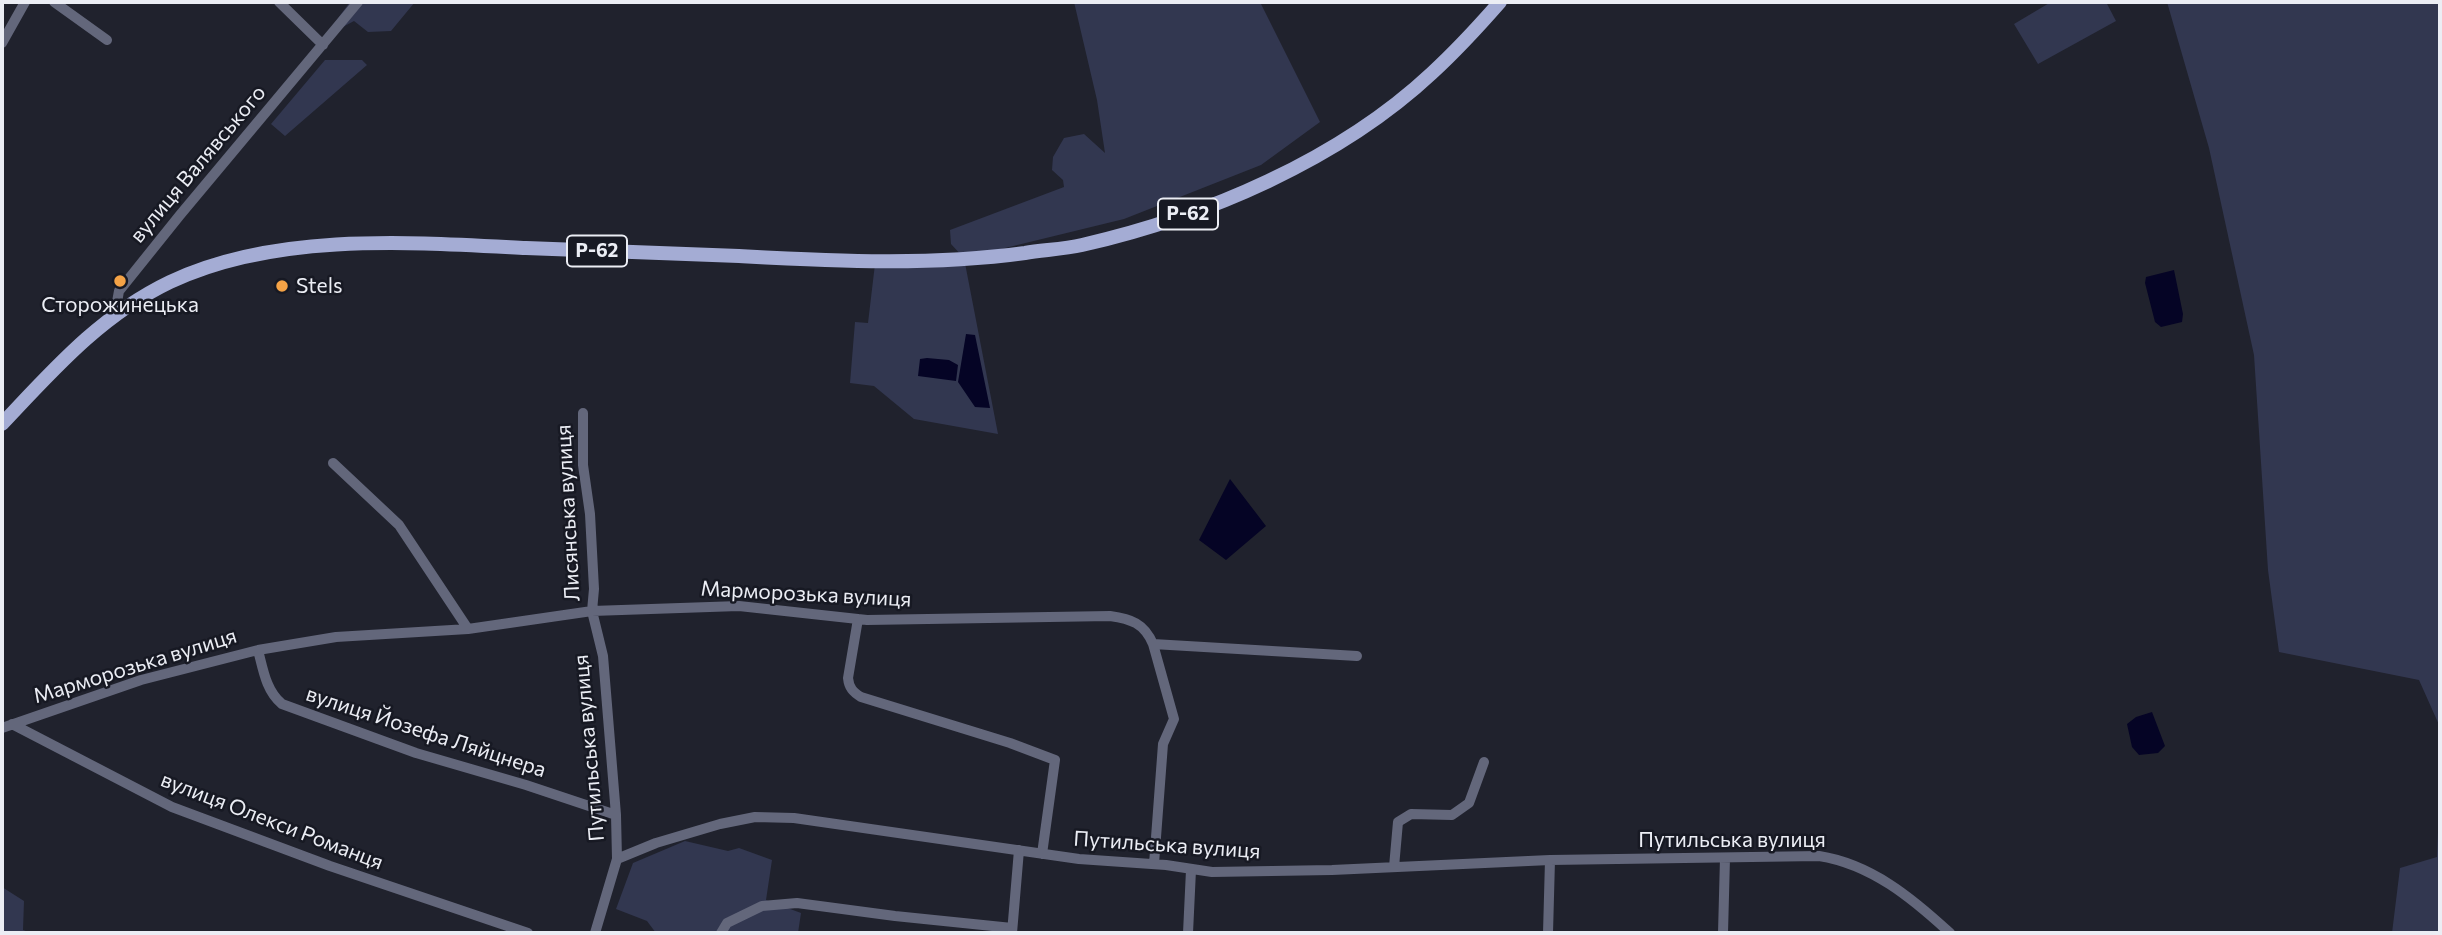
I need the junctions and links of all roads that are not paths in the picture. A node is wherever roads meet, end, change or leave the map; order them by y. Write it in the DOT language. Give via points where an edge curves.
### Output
graph roads {
  1 [pos="25,2"];
  2 [pos="54,2"];
  3 [pos="279,2"];
  4 [pos="358,2"];
  5 [pos="1500,2"];
  6 [pos="107,40"];
  7 [pos="2,43"];
  8 [pos="323,45"];
  9 [pos="115,313"];
  10 [pos="583,413"];
  11 [pos="2,424"];
  12 [pos="333,463"];
  13 [pos="592,611"];
  14 [pos="858,620"];
  15 [pos="468,629"];
  16 [pos="1153,644"];
  17 [pos="258,650"];
  18 [pos="1357,656"];
  19 [pos="7,726"];
  20 [pos="1484,762"];
  21 [pos="616,815"];
  22 [pos="1019,850"];
  23 [pos="1042,854"];
  24 [pos="1725,858"];
  25 [pos="617,859"];
  26 [pos="1550,860"];
  27 [pos="1154,864"];
  28 [pos="1394,867"];
  29 [pos="1191,870"];
  30 [pos="1012,931"];
  31 [pos="528,933"];
  32 [pos="595,933"];
  33 [pos="720,933"];
  34 [pos="1188,933"];
  35 [pos="1548,933"];
  36 [pos="1723,933"];
  37 [pos="1950,933"];
  1 -- 7 [label="street"];
  2 -- 6 [label="street"];
  3 -- 8 [label="street"];
  4 -- 8 [label="street, вулиця Валявського"];
  5 -- 9 [label="main road, Р-62" via="1431,75 1322,152 1243,193 1165,223 1079,246 990,257 873,263 382,242 274,251 219,264 172,281"];
  8 -- 9 [label="street, вулиця Валявського" via="119,292"];
  9 -- 11 [label="main road, Р-62" via="76,346"];
  10 -- 13 [label="street, Лисянська вулиця"];
  12 -- 15 [label="street" via="399,525"];
  13 -- 14 [label="street, Марморозька вулиця" via="738,606"];
  13 -- 15 [label="street, Марморозька вулиця"];
  13 -- 21 [label="street, Путильська вулиця" via="603,656"];
  14 -- 16 [label="street, Марморозька вулиця" via="1110,616 1130,618 1149,634"];
  14 -- 23 [label="street" via="848,678 857,695 1055,761"];
  15 -- 17 [label="street, Марморозька вулиця" via="335,637"];
  16 -- 18 [label="street"];
  16 -- 27 [label="street" via="1174,719 1163,744"];
  17 -- 19 [label="street, Марморозька вулиця" via="141,680"];
  17 -- 21 [label="street, вулиця Йозефа Ляйцнера" via="269,689 282,705 416,753"];
  19 -- 31 [label="street, вулиця Олекси Романця" via="172,807"];
  20 -- 28 [label="street" via="1469,803 1452,815 1411,814 1398,822"];
  21 -- 25 [label="street, Путильська вулиця"];
  22 -- 23 [label="street, Путильська вулиця"];
  22 -- 25 [label="street, Путильська вулиця" via="794,818 755,817 656,843"];
  22 -- 30 [label="street"];
  23 -- 27 [label="street, Путильська вулиця"];
  24 -- 26 [label="street, Путильська вулиця"];
  24 -- 36 [label="street"];
  24 -- 37 [label="street, Путильська вулиця" via="1809,856 1845,862 1881,878"];
  25 -- 32 [label="street"];
  26 -- 28 [label="street, Путильська вулиця"];
  26 -- 35 [label="street"];
  27 -- 29 [label="street, Путильська вулиця"];
  28 -- 29 [label="street, Путильська вулиця"];
  29 -- 34 [label="street"];
  30 -- 33 [label="street" via="797,903 762,906 727,923"];
}
